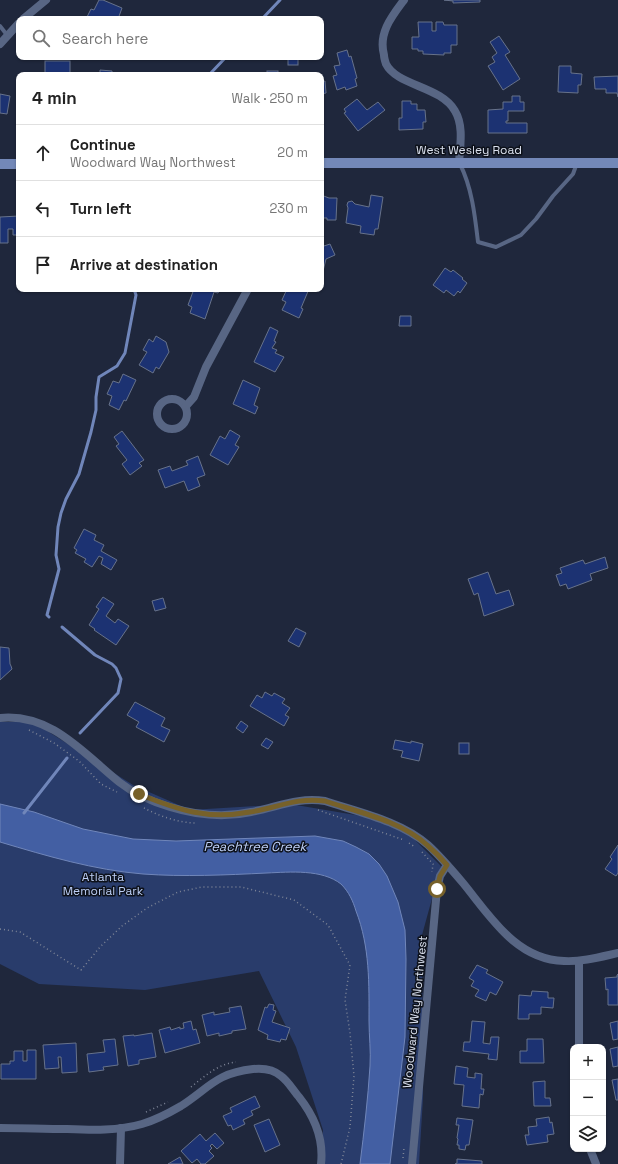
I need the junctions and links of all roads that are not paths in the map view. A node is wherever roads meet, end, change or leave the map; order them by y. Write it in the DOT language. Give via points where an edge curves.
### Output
graph roads {
  1 [pos="46,0"];
  2 [pos="404,0"];
  3 [pos="27,16"];
  4 [pos="0,26"];
  5 [pos="16,26"];
  6 [pos="7,35"];
  7 [pos="0,44"];
  8 [pos="324,163"];
  9 [pos="459,163"];
  10 [pos="577,163"];
  11 [pos="618,163"];
  12 [pos="0,164"];
  13 [pos="16,164"];
  14 [pos="246,292"];
  15 [pos="186,406"];
  16 [pos="0,718"];
  17 [pos="447,865"];
  18 [pos="618,953"];
  19 [pos="578,961"];
  20 [pos="579,1044"];
  21 [pos="0,1128"];
  22 [pos="121,1128"];
  23 [pos="591,1152"];
  24 [pos="120,1164"];
  25 [pos="321,1164"];
  26 [pos="412,1164"];
  27 [pos="596,1164"];
  1 -- 3 [label="street"];
  2 -- 9 [label="street" via="384,32 383,51 386,64 407,82 436,94 455,110 460,127"];
  4 -- 6 [label="lane"];
  5 -- 6 [label="street"];
  6 -- 7 [label="street"];
  8 -- 9 [label="street, West Wesley Road"];
  9 -- 10 [label="street, West Wesley Road"];
  9 -- 10 [label="lane" via="474,208 478,242 496,247 521,235 573,174"];
  10 -- 11 [label="street, West Wesley Road"];
  12 -- 13 [label="street"];
  14 -- 15 [label="street" via="206,367 194,396"];
  16 -- 17 [label="street" via="29,719 46,725 81,748 128,788 169,807 198,814 227,815 300,800 325,801 406,830 427,844"];
  17 -- 19 [label="street" via="495,924 517,945 546,959"];
  17 -- 26 [label="street, Woodward Way Northwest" via="440,876 437,889"];
  18 -- 19 [label="street"];
  19 -- 20 [label="street"];
  21 -- 22 [label="street"];
  22 -- 24 [label="street"];
  22 -- 25 [label="street" via="143,1124 167,1114 224,1076 260,1068 272,1070 282,1076 313,1118 320,1139"];
  23 -- 27 [label="street"];
}
